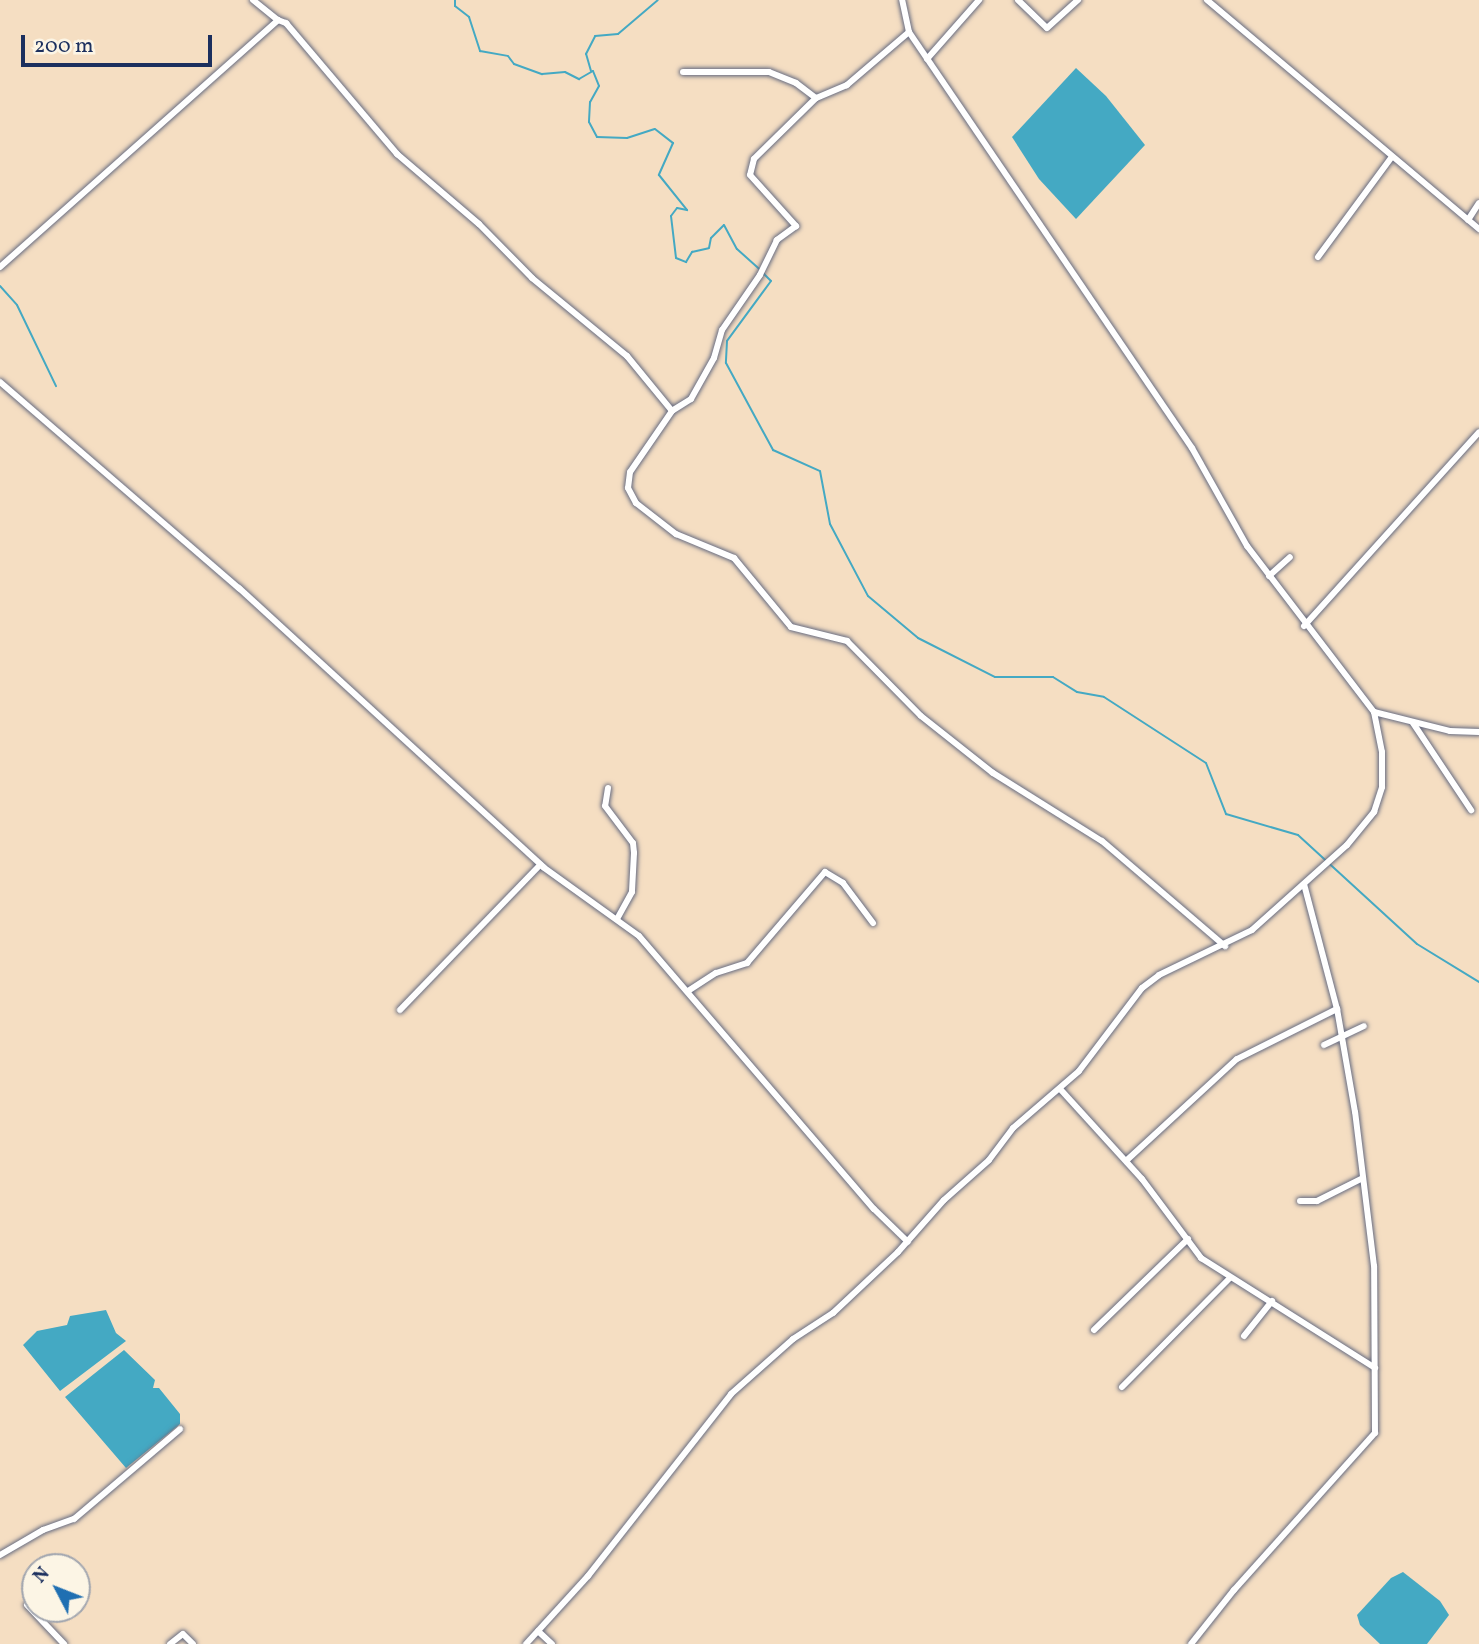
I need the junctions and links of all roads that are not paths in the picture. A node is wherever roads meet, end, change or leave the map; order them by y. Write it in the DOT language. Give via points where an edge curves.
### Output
graph roads {
  1 [pos="253,0"];
  2 [pos="902,0"];
  3 [pos="979,0"];
  4 [pos="1018,0"];
  5 [pos="1078,0"];
  6 [pos="1207,0"];
  7 [pos="278,20"];
  8 [pos="909,32"];
  9 [pos="927,59"];
  10 [pos="683,72"];
  11 [pos="816,98"];
  12 [pos="1391,158"];
  13 [pos="1479,203"];
  14 [pos="1468,220"];
  15 [pos="1479,229"];
  16 [pos="1318,257"];
  17 [pos="0,267"];
  18 [pos="0,382"];
  19 [pos="672,411"];
  20 [pos="1479,432"];
  21 [pos="1290,557"];
  22 [pos="1269,576"];
  23 [pos="1304,626"];
  24 [pos="1374,712"];
  25 [pos="1413,723"];
  26 [pos="1479,732"];
  27 [pos="608,788"];
  28 [pos="1471,810"];
  29 [pos="540,865"];
  30 [pos="1304,884"];
  31 [pos="618,917"];
  32 [pos="873,923"];
  33 [pos="1224,946"];
  34 [pos="688,991"];
  35 [pos="1337,1009"];
  36 [pos="400,1010"];
  37 [pos="1364,1026"];
  38 [pos="1341,1036"];
  39 [pos="1324,1045"];
  40 [pos="1061,1090"];
  41 [pos="1127,1160"];
  42 [pos="1363,1178"];
  43 [pos="1300,1201"];
  44 [pos="1188,1239"];
  45 [pos="908,1242"];
  46 [pos="1230,1278"];
  47 [pos="1272,1301"];
  48 [pos="1094,1330"];
  49 [pos="1244,1336"];
  50 [pos="1375,1368"];
  51 [pos="1122,1387"];
  52 [pos="180,1429"];
  53 [pos="0,1555"];
  54 [pos="44,1623"];
  55 [pos="538,1631"];
  56 [pos="64,1644"];
  57 [pos="170,1644"];
  58 [pos="193,1644"];
  59 [pos="526,1644"];
  60 [pos="552,1644"];
  61 [pos="1191,1644"];
  1 -- 7 [label="street"];
  2 -- 8 [label="street"];
  3 -- 9 [label="street"];
  4 -- 5 [label="street" via="1047,29"];
  6 -- 12 [label="street"];
  7 -- 17 [label="street"];
  7 -- 19 [label="street" via="286,23 397,154 479,224 532,278 627,356"];
  8 -- 9 [label="street"];
  8 -- 11 [label="street" via="846,85"];
  9 -- 22 [label="street" via="1192,448"];
  10 -- 11 [label="street" via="769,72"];
  11 -- 19 [label="street" via="758,154 750,168 751,177 796,226 777,240 765,267 722,330 714,358 691,399"];
  12 -- 14 [label="street"];
  12 -- 16 [label="street"];
  13 -- 14 [label="street"];
  14 -- 15 [label="street"];
  18 -- 29 [label="street" via="239,588"];
  19 -- 33 [label="street" via="629,471 628,488 636,503 676,534 734,558 791,627 847,641 920,716 993,773 1102,841"];
  20 -- 23 [label="street"];
  21 -- 22 [label="street"];
  22 -- 23 [label="street"];
  23 -- 24 [label="street"];
  24 -- 25 [label="street"];
  24 -- 30 [label="street" via="1382,764 1374,813"];
  25 -- 26 [label="street"];
  25 -- 28 [label="street"];
  27 -- 31 [label="street" via="605,806 632,843 634,853 632,892"];
  29 -- 31 [label="street"];
  29 -- 36 [label="street"];
  30 -- 33 [label="street" via="1269,917"];
  30 -- 35 [label="street"];
  31 -- 34 [label="street"];
  32 -- 34 [label="street" via="843,883 825,872 747,963 716,973"];
  33 -- 40 [label="street" via="1159,975 1142,988"];
  34 -- 45 [label="street" via="874,1209"];
  35 -- 38 [label="street"];
  35 -- 41 [label="street" via="1237,1059"];
  37 -- 38 [label="street"];
  38 -- 39 [label="street"];
  38 -- 42 [label="street"];
  40 -- 41 [label="street"];
  40 -- 45 [label="street" via="1013,1128 989,1160 944,1200"];
  41 -- 44 [label="street"];
  42 -- 43 [label="street" via="1317,1201"];
  42 -- 50 [label="street" via="1374,1266"];
  44 -- 46 [label="street" via="1201,1258"];
  44 -- 48 [label="street"];
  45 -- 55 [label="street" via="833,1313 793,1339 731,1395 588,1576"];
  46 -- 47 [label="street"];
  46 -- 51 [label="street"];
  47 -- 49 [label="street"];
  47 -- 50 [label="street"];
  50 -- 61 [label="street" via="1375,1433"];
  52 -- 53 [label="street" via="74,1519 43,1530"];
  54 -- 56 [label="street"];
  55 -- 59 [label="street"];
  55 -- 60 [label="street"];
  57 -- 58 [label="street" via="183,1634"];
}
